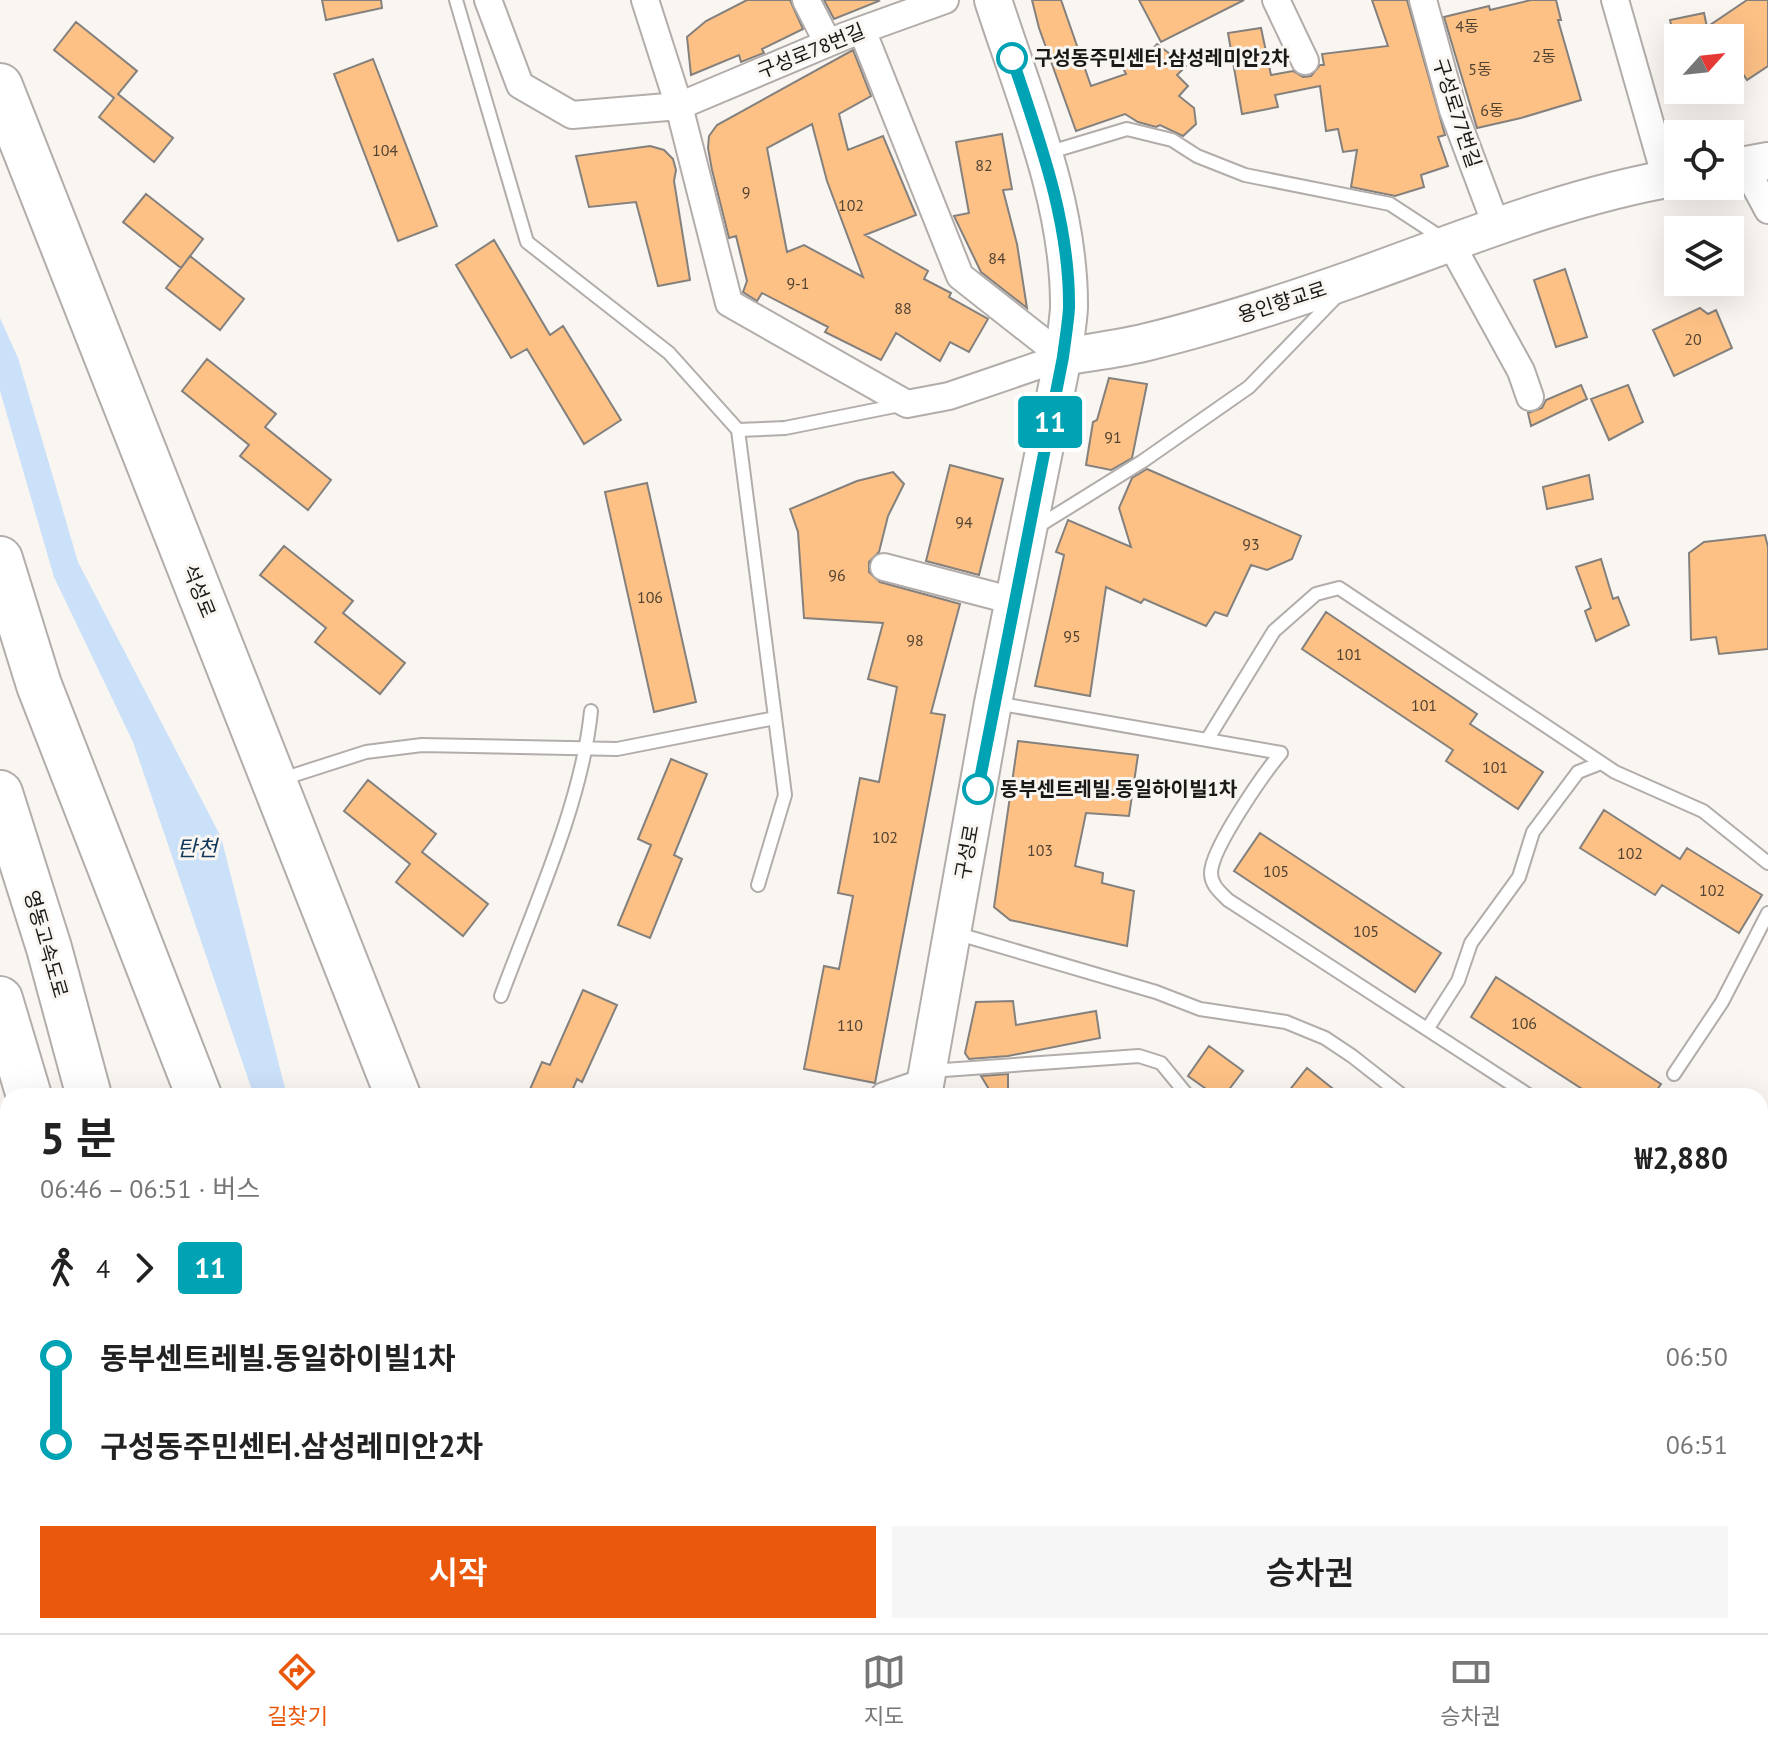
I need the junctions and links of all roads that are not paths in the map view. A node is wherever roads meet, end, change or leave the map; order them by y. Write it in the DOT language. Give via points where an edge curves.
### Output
graph roads {
  1 [pos="456,0"];
  2 [pos="488,0"];
  3 [pos="645,0"];
  4 [pos="806,0"];
  5 [pos="945,0"];
  6 [pos="993,0"];
  7 [pos="1276,0"];
  8 [pos="1423,0"];
  9 [pos="1615,0"];
  10 [pos="862,30"];
  11 [pos="828,43"];
  12 [pos="1305,61"];
  13 [pos="0,86"];
  14 [pos="679,106"];
  15 [pos="1664,153"];
  16 [pos="1043,154"];
  17 [pos="1747,165"];
  18 [pos="1664,180"];
  19 [pos="1768,210"];
  20 [pos="1496,225"];
  21 [pos="1448,242"];
  22 [pos="1354,278"];
  23 [pos="1063,357"];
  24 [pos="1530,397"];
  25 [pos="907,404"];
  26 [pos="738,430"];
  27 [pos="1027,533"];
  28 [pos="0,559"];
  29 [pos="884,567"];
  30 [pos="1014,601"];
  31 [pos="993,703"];
  32 [pos="591,711"];
  33 [pos="775,718"];
  34 [pos="1207,740"];
  35 [pos="587,748"];
  36 [pos="1601,763"];
  37 [pos="274,782"];
  38 [pos="0,793"];
  39 [pos="1768,863"];
  40 [pos="758,885"];
  41 [pos="1768,913"];
  42 [pos="952,932"];
  43 [pos="501,996"];
  44 [pos="0,999"];
  45 [pos="1428,1028"];
  46 [pos="1674,1074"];
  47 [pos="925,1083"];
  48 [pos="27,1088"];
  49 [pos="87,1088"];
  50 [pos="196,1088"];
  51 [pos="395,1088"];
  52 [pos="1181,1088"];
  53 [pos="1393,1088"];
  54 [pos="1518,1088"];
  1 -- 26 [label="lane" via="527,242 669,353"];
  2 -- 14 [label="street, 구성로78번길" via="520,85 572,115"];
  3 -- 14 [label="street"];
  4 -- 11 [label="street"];
  5 -- 10 [label="street, 구성로78번길"];
  6 -- 16 [label="main road, 구성로"];
  7 -- 12 [label="street"];
  8 -- 20 [label="street, 구성로77번길" via="1453,110"];
  9 -- 15 [label="street"];
  10 -- 11 [label="street, 구성로78번길"];
  10 -- 23 [label="street" via="960,276"];
  11 -- 14 [label="street, 구성로78번길"];
  13 -- 37 [label="highway, 석성로"];
  14 -- 25 [label="street" via="729,303"];
  16 -- 21 [label="lane" via="1127,129 1172,140 1245,175 1390,204"];
  16 -- 23 [label="main road, 구성로" via="1066,257 1069,311"];
  17 -- 19 [label="street"];
  18 -- 20 [label="main road, 용인향교로"];
  20 -- 21 [label="main road, 용인향교로"];
  21 -- 22 [label="main road, 용인향교로"];
  21 -- 24 [label="street" via="1521,371"];
  22 -- 23 [label="main road, 용인향교로" via="1158,339"];
  22 -- 27 [label="lane" via="1249,387"];
  23 -- 25 [label="street" via="949,396"];
  23 -- 27 [label="main road, 구성로"];
  25 -- 26 [label="lane" via="785,428"];
  26 -- 33 [label="lane"];
  27 -- 30 [label="main road, 구성로"];
  28 -- 50 [label="highway" via="39,685"];
  29 -- 30 [label="street"];
  30 -- 31 [label="main road, 구성로"];
  31 -- 34 [label="lane"];
  31 -- 42 [label="main road, 구성로"];
  32 -- 35 [label="lane"];
  33 -- 35 [label="lane" via="617,749"];
  33 -- 40 [label="lane" via="785,795"];
  34 -- 36 [label="lane" via="1274,631 1316,594 1339,588"];
  34 -- 45 [label="lane" via="1281,753 1255,784 1218,853 1211,872 1214,885 1228,900"];
  35 -- 37 [label="lane" via="422,745 366,752"];
  35 -- 43 [label="lane"];
  36 -- 39 [label="lane" via="1703,811"];
  36 -- 45 [label="lane" via="1578,772 1533,832 1519,877 1471,943 1458,981"];
  37 -- 51 [label="highway, 석성로"];
  38 -- 49 [label="highway, 영동고속도로"];
  41 -- 46 [label="lane" via="1722,1002"];
  42 -- 47 [label="main road, 구성로"];
  42 -- 53 [label="lane" via="1200,1009 1286,1022 1325,1038"];
  44 -- 48 [label="highway"];
  45 -- 54 [label="lane"];
  47 -- 52 [label="lane" via="1139,1056 1161,1063"];
}
